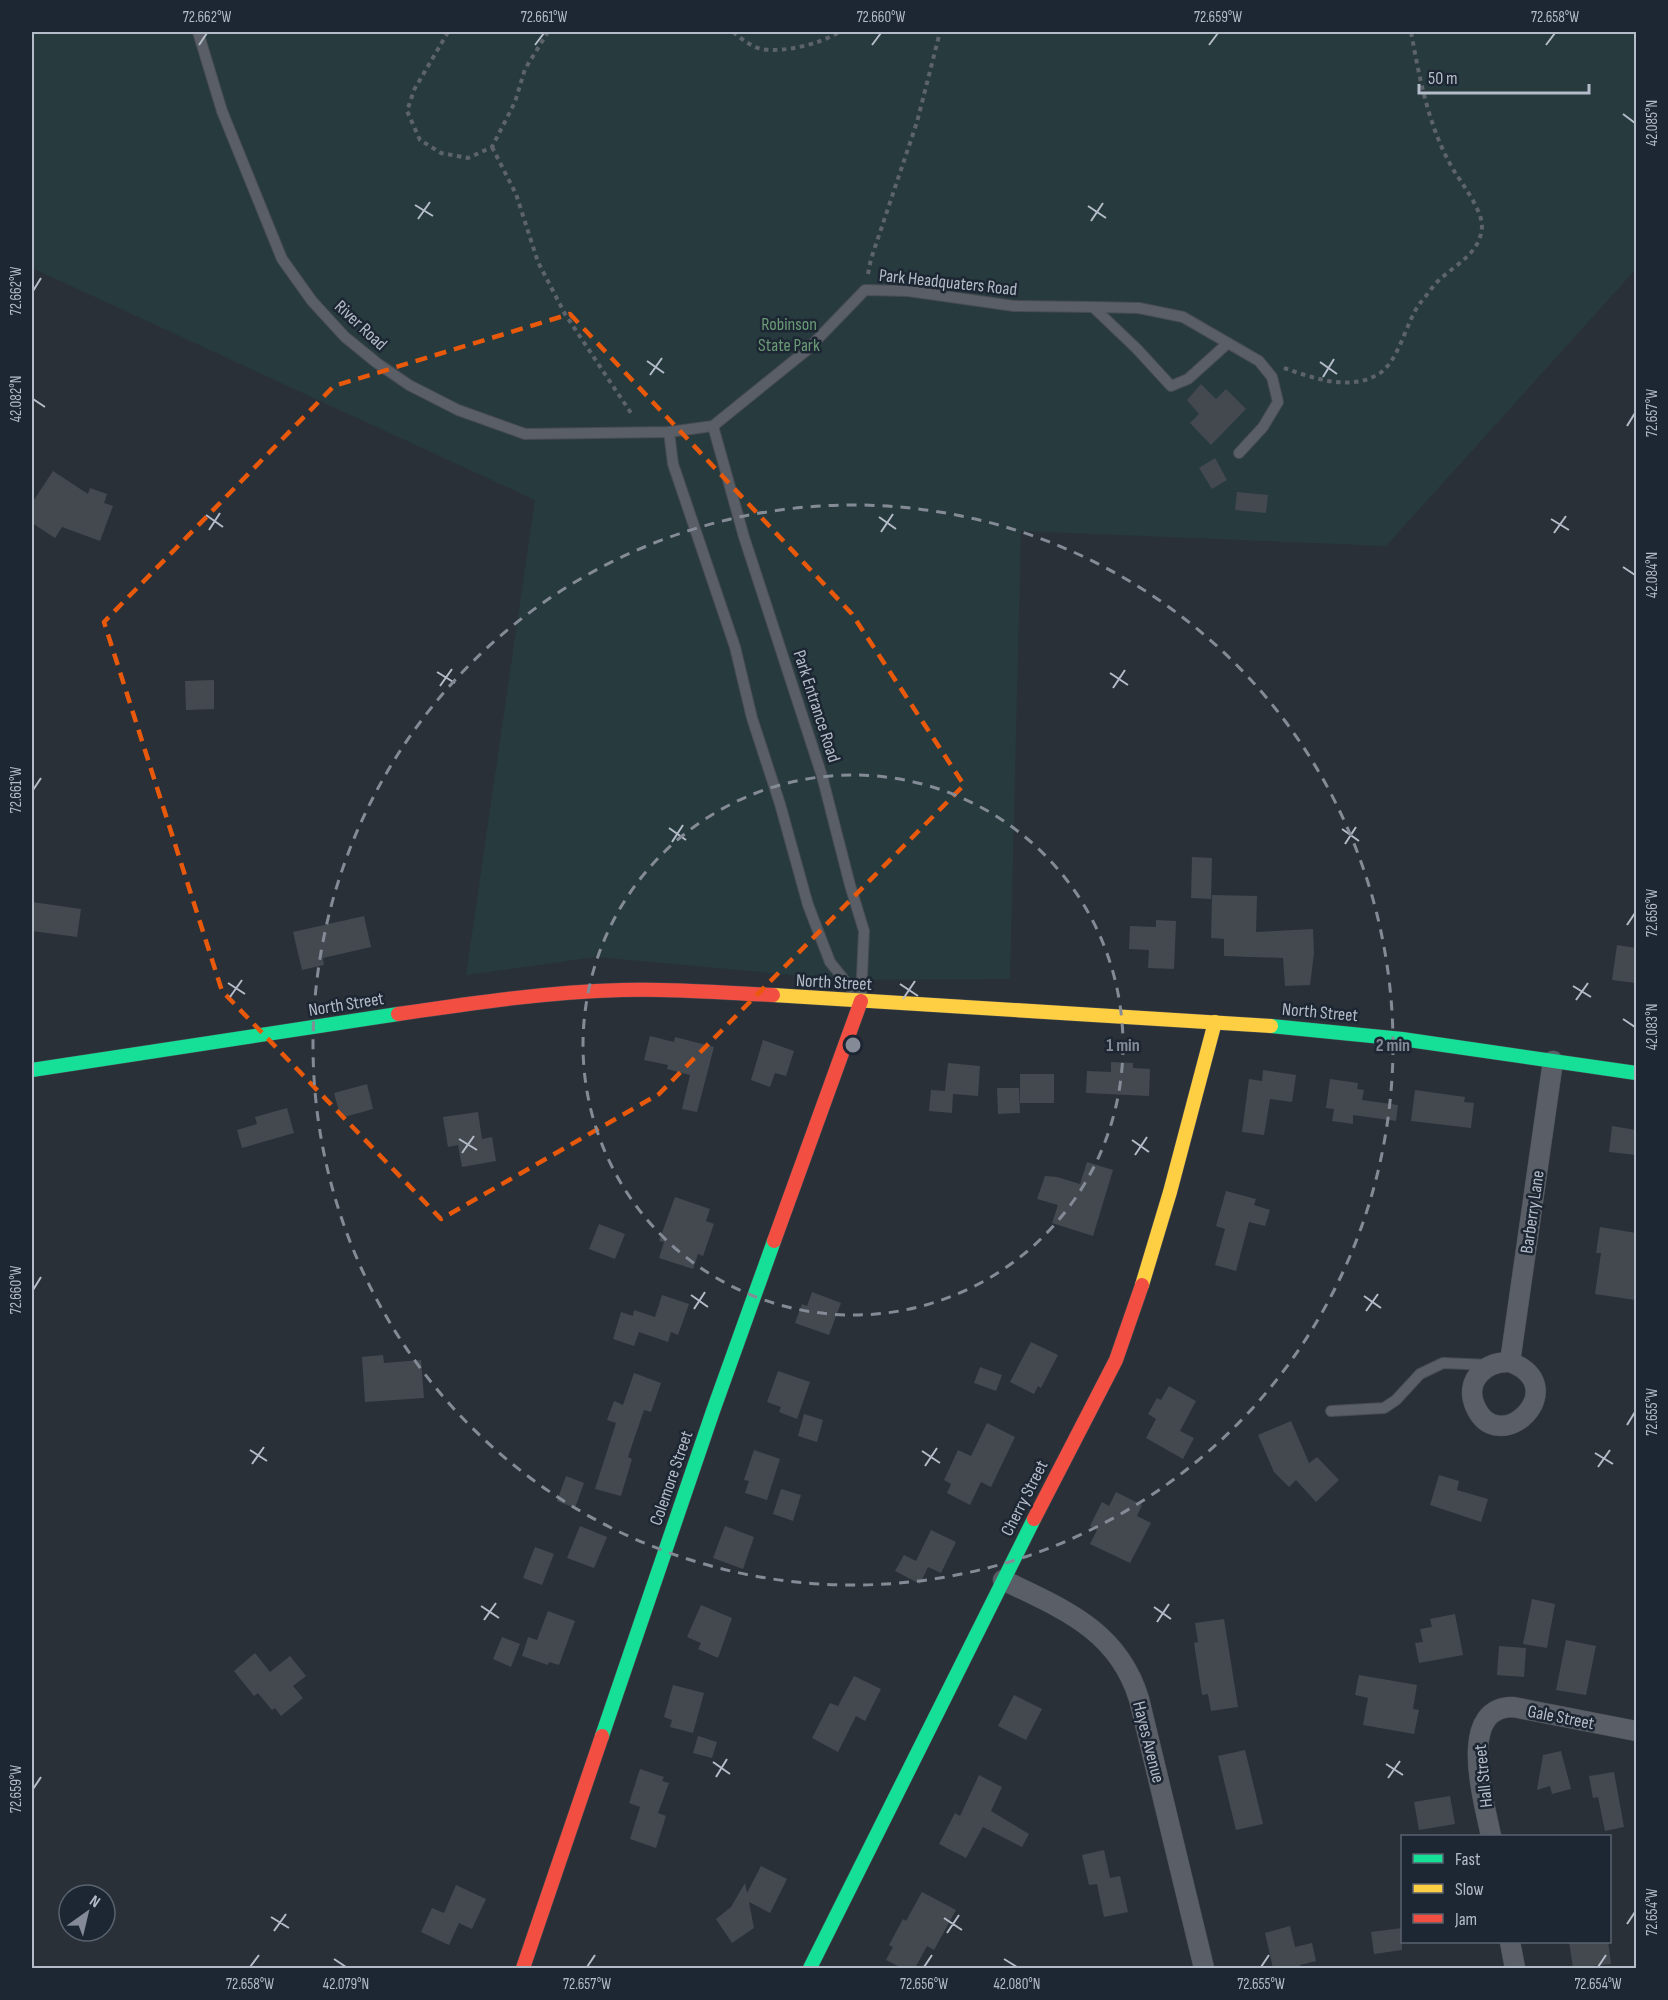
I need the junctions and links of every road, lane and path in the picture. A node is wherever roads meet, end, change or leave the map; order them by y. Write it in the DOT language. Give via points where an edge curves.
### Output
graph roads {
  1 [pos="198,32"];
  2 [pos="448,32"];
  3 [pos="548,32"];
  4 [pos="733,32"];
  5 [pos="840,32"];
  6 [pos="940,32"];
  7 [pos="1411,32"];
  8 [pos="492,147"];
  9 [pos="865,290"];
  10 [pos="1093,307"];
  11 [pos="1228,343"];
  12 [pos="1259,361"];
  13 [pos="713,426"];
  14 [pos="669,432"];
  15 [pos="1239,453"];
  16 [pos="861,1001"];
  17 [pos="1215,1022"];
  18 [pos="1553,1061"];
  19 [pos="32,1071"];
  20 [pos="1636,1073"];
  21 [pos="1501,1364"];
  22 [pos="1331,1411"];
  23 [pos="1003,1580"];
  24 [pos="1488,1717"];
  25 [pos="1636,1731"];
  26 [pos="1491,1835"];
  27 [pos="1510,1943"];
  28 [pos="523,1968"];
  29 [pos="810,1968"];
  30 [pos="1204,1968"];
  31 [pos="1515,1968"];
  1 -- 14 [label="lane, River Road" via="222,111 282,260 345,337 409,385 458,410 525,434"];
  2 -- 8 [label="path" via="414,90 407,111 420,140 441,153 468,158"];
  3 -- 8 [label="path" via="525,69 515,102"];
  4 -- 5 [label="path" via="762,49 805,45"];
  6 -- 9 [label="path" via="917,122 871,259"];
  7 -- 12 [label="path" via="1426,104 1447,160 1473,201 1482,224 1478,246 1437,282 1419,305 1395,354 1378,374 1355,382 1322,380"];
  8 -- 14 [label="path" via="516,194 538,262 565,314 634,417 644,426"];
  9 -- 10 [label="lane, Park Headquaters Road" via="908,291 1014,306"];
  9 -- 13 [label="lane, Park Headquaters Road" via="807,350"];
  10 -- 11 [label="lane, Park Headquaters Road" via="1139,308 1183,317"];
  10 -- 11 [label="lane" via="1172,386 1188,379"];
  11 -- 12 [label="lane, Park Headquaters Road"];
  12 -- 15 [label="lane" via="1272,377 1278,402 1263,427"];
  13 -- 14 [label="lane"];
  13 -- 16 [label="lane, Park Entrance Road" via="744,537 822,776 864,931"];
  14 -- 16 [label="lane" via="673,464 735,647 808,905 831,962"];
  16 -- 17 [label="street, North Street"];
  16 -- 19 [label="street, North Street" via="674,990 579,992 430,1009"];
  16 -- 28 [label="street, Colemore Street" via="712,1411"];
  17 -- 18 [label="street, North Street" via="1341,1032"];
  17 -- 23 [label="street, Cherry Street" via="1167,1201 1123,1342"];
  18 -- 20 [label="street, North Street"];
  18 -- 21 [label="street, Barberry Lane"];
  21 -- 22 [label="lane" via="1443,1363 1420,1374 1384,1408"];
  23 -- 29 [label="street, Cherry Street"];
  23 -- 30 [label="street, Hayes Avenue" via="1063,1609 1089,1627 1112,1647 1129,1671"];
  24 -- 25 [label="street, Gale Street" via="1513,1707"];
  24 -- 26 [label="street, Hall Street" via="1479,1736 1478,1751"];
  27 -- 31 [label="street"];
}
